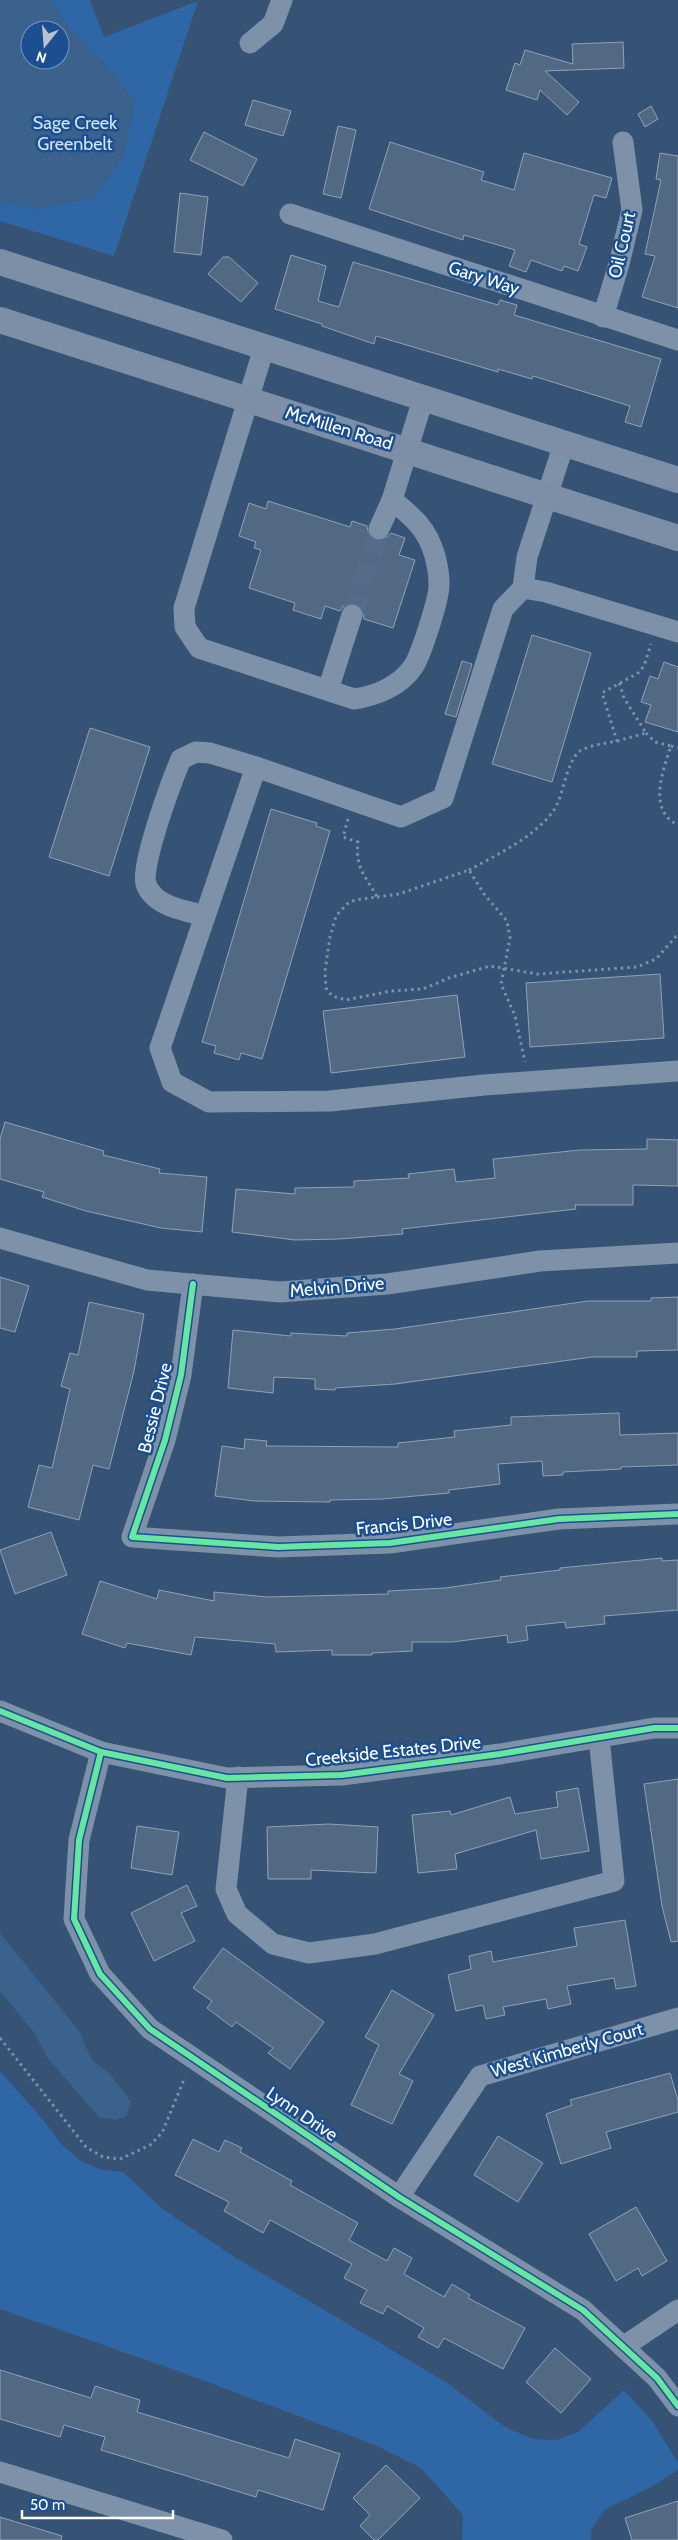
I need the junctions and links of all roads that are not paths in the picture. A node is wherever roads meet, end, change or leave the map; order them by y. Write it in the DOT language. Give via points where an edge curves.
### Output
graph roads {
  1 [pos="282,0"];
  2 [pos="250,44"];
  3 [pos="623,142"];
  4 [pos="290,214"];
  5 [pos="0,262"];
  6 [pos="603,317"];
  7 [pos="0,320"];
  8 [pos="678,340"];
  9 [pos="264,348"];
  10 [pos="423,399"];
  11 [pos="247,400"];
  12 [pos="564,444"];
  13 [pos="408,450"];
  14 [pos="678,480"];
  15 [pos="547,496"];
  16 [pos="392,500"];
  17 [pos="379,529"];
  18 [pos="678,538"];
  19 [pos="522,588"];
  20 [pos="352,615"];
  21 [pos="678,632"];
  22 [pos="328,690"];
  23 [pos="256,767"];
  24 [pos="205,916"];
  25 [pos="678,1071"];
  26 [pos="0,1238"];
  27 [pos="678,1253"];
  28 [pos="194,1284"];
  29 [pos="678,1514"];
  30 [pos="132,1537"];
  31 [pos="0,1711"];
  32 [pos="678,1728"];
  33 [pos="599,1738"];
  34 [pos="101,1752"];
  35 [pos="238,1777"];
  36 [pos="678,2018"];
  37 [pos="399,2197"];
  38 [pos="678,2310"];
  39 [pos="623,2347"];
  40 [pos="678,2406"];
  41 [pos="0,2472"];
  42 [pos="222,2540"];
  1 -- 2 [label="street" via="273,24"];
  3 -- 6 [label="street, Oil Court" via="632,210"];
  4 -- 6 [label="street, Gary Way"];
  5 -- 9 [label="main road"];
  6 -- 8 [label="street, Gary Way"];
  7 -- 11 [label="main road, McMillen Road"];
  9 -- 10 [label="main road"];
  9 -- 11 [label="street"];
  10 -- 12 [label="main road"];
  10 -- 13 [label="street"];
  11 -- 13 [label="main road, McMillen Road"];
  11 -- 22 [label="street" via="184,608 185,627 199,648"];
  12 -- 14 [label="main road"];
  12 -- 15 [label="street"];
  13 -- 15 [label="main road, McMillen Road"];
  13 -- 16 [label="street"];
  15 -- 18 [label="main road, McMillen Road"];
  15 -- 19 [label="street" via="527,557"];
  16 -- 17 [label="street"];
  16 -- 22 [label="street" via="419,522 435,556 440,584 426,635 414,667 397,683 373,696 354,699"];
  19 -- 21 [label="street" via="546,592"];
  19 -- 23 [label="street" via="503,609 443,798 402,817"];
  20 -- 22 [label="street"];
  23 -- 24 [label="street"];
  23 -- 24 [label="street" via="196,752 181,759 173,780 146,866 146,884 153,896 167,905"];
  24 -- 25 [label="street" via="160,1048 172,1082 209,1102 330,1101"];
  26 -- 28 [label="street, Melvin Drive" via="147,1280"];
  27 -- 28 [label="street, Melvin Drive" via="540,1261 387,1284 280,1292"];
  28 -- 30 [label="street, Bessie Drive" via="182,1375 165,1440"];
  29 -- 30 [label="street, Francis Drive" via="559,1519 390,1543 278,1547"];
  31 -- 34 [label="street, Creekside Estates Drive"];
  32 -- 33 [label="street, Creekside Estates Drive" via="654,1728"];
  33 -- 35 [label="street, Creekside Estates Drive" via="342,1775"];
  33 -- 35 [label="street" via="614,1881 375,1944 309,1953 273,1944 237,1914 226,1889"];
  34 -- 35 [label="street, Creekside Estates Drive" via="227,1778"];
  34 -- 37 [label="street, Lynn Drive" via="79,1840 74,1919 100,1974 150,2029"];
  36 -- 37 [label="street, West Kimberly Court" via="480,2076"];
  37 -- 39 [label="street, Lynn Drive" via="583,2310"];
  38 -- 39 [label="street"];
  39 -- 40 [label="street, Lynn Drive" via="657,2378"];
  41 -- 42 [label="street"];
}
